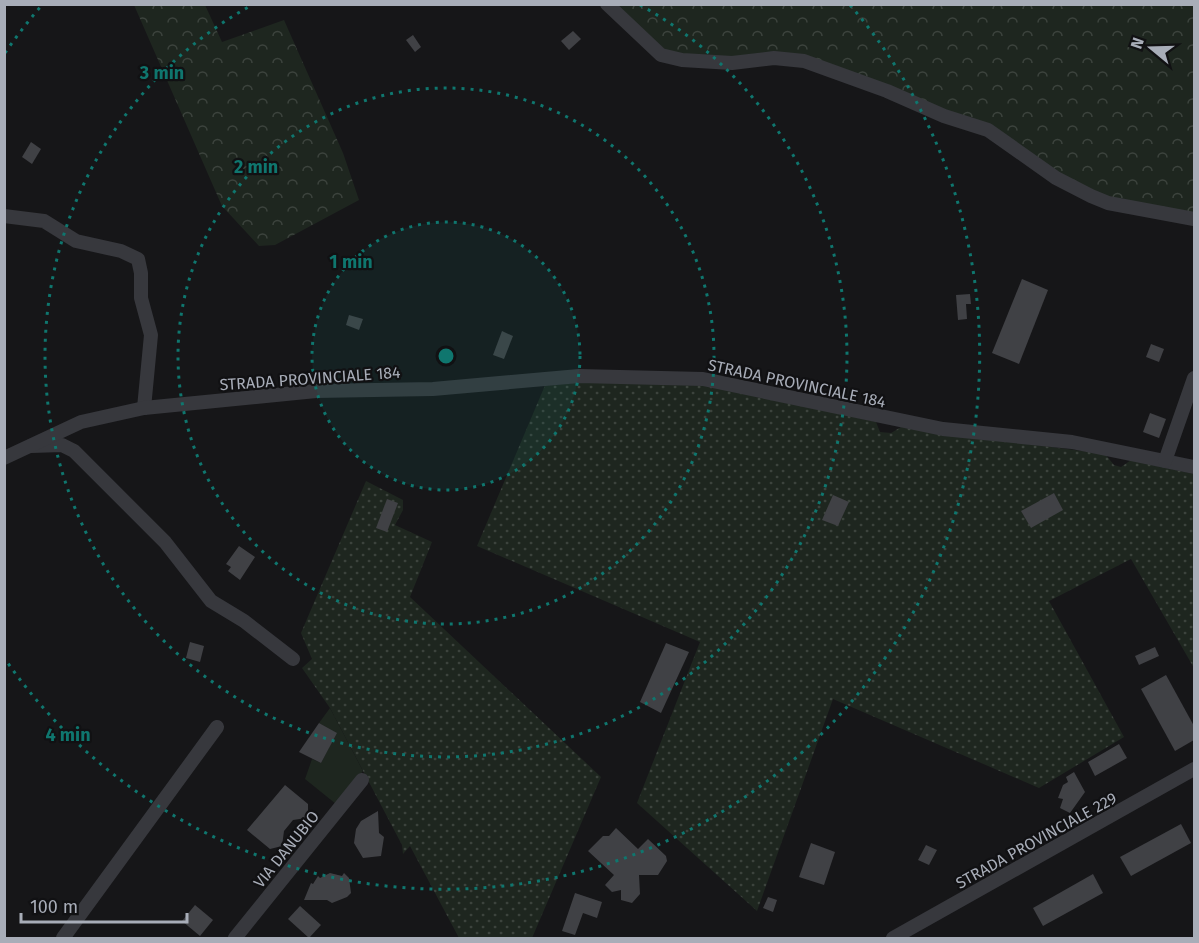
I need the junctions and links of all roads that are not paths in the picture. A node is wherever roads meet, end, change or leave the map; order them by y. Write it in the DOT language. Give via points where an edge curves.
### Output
graph roads {
  1 [pos="607,4"];
  2 [pos="4,216"];
  3 [pos="1194,219"];
  4 [pos="1194,378"];
  5 [pos="144,408"];
  6 [pos="26,446"];
  7 [pos="4,458"];
  8 [pos="1165,460"];
  9 [pos="1194,467"];
  10 [pos="293,658"];
  11 [pos="217,727"];
  12 [pos="1194,769"];
  13 [pos="362,780"];
  14 [pos="236,938"];
  15 [pos="63,939"];
  16 [pos="893,939"];
  1 -- 3 [label="street" via="661,55 732,63 774,58 804,61 988,130 1056,178 1091,196"];
  2 -- 5 [label="street" via="44,221 76,241 138,259 141,298 151,335"];
  4 -- 8 [label="street"];
  5 -- 6 [label="street, STRADA PROVINCIALE 184" via="81,422"];
  5 -- 8 [label="street, STRADA PROVINCIALE 184" via="316,391 433,389 579,376 681,378 719,382 943,429 1072,442"];
  6 -- 7 [label="street, STRADA PROVINCIALE 184"];
  6 -- 10 [label="street" via="62,445 74,451 165,542 211,601"];
  8 -- 9 [label="street, STRADA PROVINCIALE 184"];
  11 -- 15 [label="street"];
  12 -- 16 [label="street, STRADA PROVINCIALE 229"];
  13 -- 14 [label="street, VIA DANUBIO"];
}
